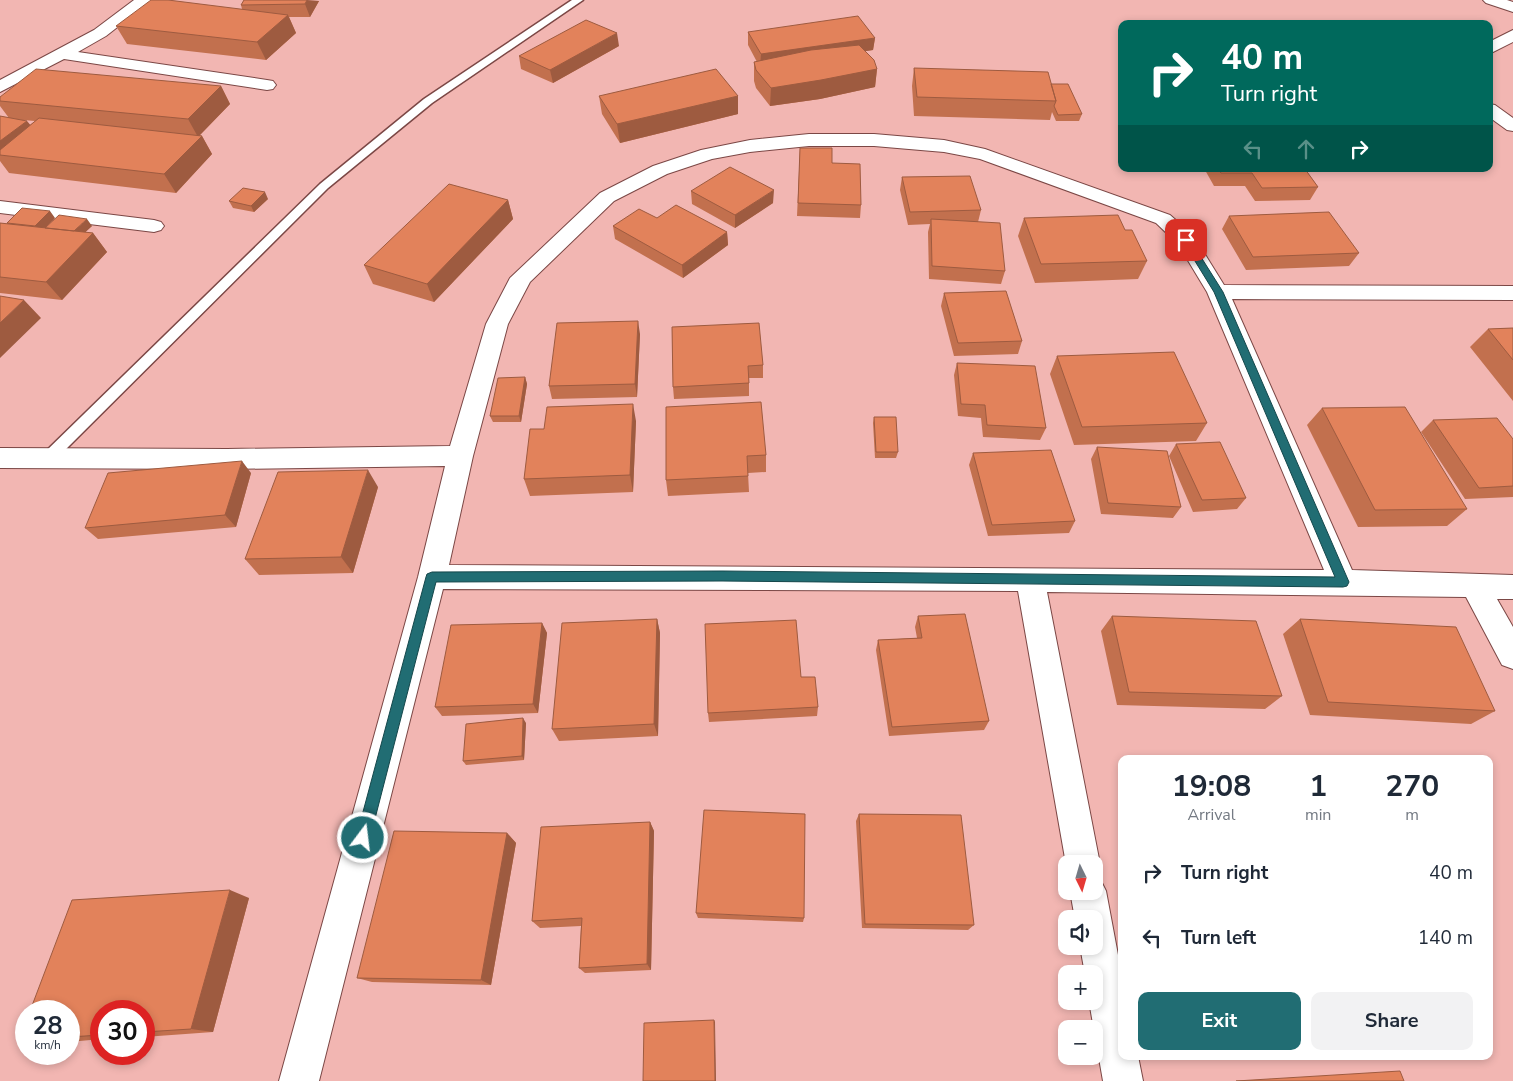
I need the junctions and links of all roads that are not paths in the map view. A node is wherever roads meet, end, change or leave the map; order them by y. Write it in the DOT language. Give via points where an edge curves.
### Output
graph roads {
  1 [pos="144,0"];
  2 [pos="578,0"];
  3 [pos="1492,0"];
  4 [pos="1513,7"];
  5 [pos="1513,35"];
  6 [pos="1493,46"];
  7 [pos="61,54"];
  8 [pos="267,85"];
  9 [pos="0,87"];
  10 [pos="1493,113"];
  11 [pos="1513,126"];
  12 [pos="0,207"];
  13 [pos="154,226"];
  14 [pos="1218,292"];
  15 [pos="1513,294"];
  16 [pos="460,456"];
  17 [pos="48,458"];
  18 [pos="1,459"];
  19 [pos="432,577"];
  20 [pos="1030,579"];
  21 [pos="1343,582"];
  22 [pos="1474,585"];
  23 [pos="1513,587"];
  24 [pos="1513,655"];
  25 [pos="1081,855"];
  26 [pos="1100,955"];
  27 [pos="1118,1054"];
  28 [pos="1119,1060"];
  29 [pos="299,1081"];
  30 [pos="1123,1081"];
  1 -- 7 [label="street" via="100,33"];
  2 -- 17 [label="lane" via="428,101 324,186"];
  3 -- 4 [label="street"];
  5 -- 6 [label="street"];
  7 -- 8 [label="street"];
  7 -- 9 [label="street"];
  10 -- 11 [label="street"];
  12 -- 13 [label="street"];
  14 -- 15 [label="street"];
  14 -- 16 [label="street" via="1186,240 1163,219 985,156 944,146 874,140 809,140 708,154 660,170 607,198 521,278 498,324"];
  14 -- 21 [label="street"];
  16 -- 17 [label="street"];
  16 -- 19 [label="street"];
  17 -- 18 [label="street"];
  19 -- 20 [label="street"];
  19 -- 29 [label="street"];
  20 -- 21 [label="street"];
  20 -- 25 [label="street"];
  21 -- 22 [label="street"];
  22 -- 23 [label="street"];
  22 -- 24 [label="street"];
  26 -- 27 [label="street"];
  28 -- 30 [label="street"];
}
